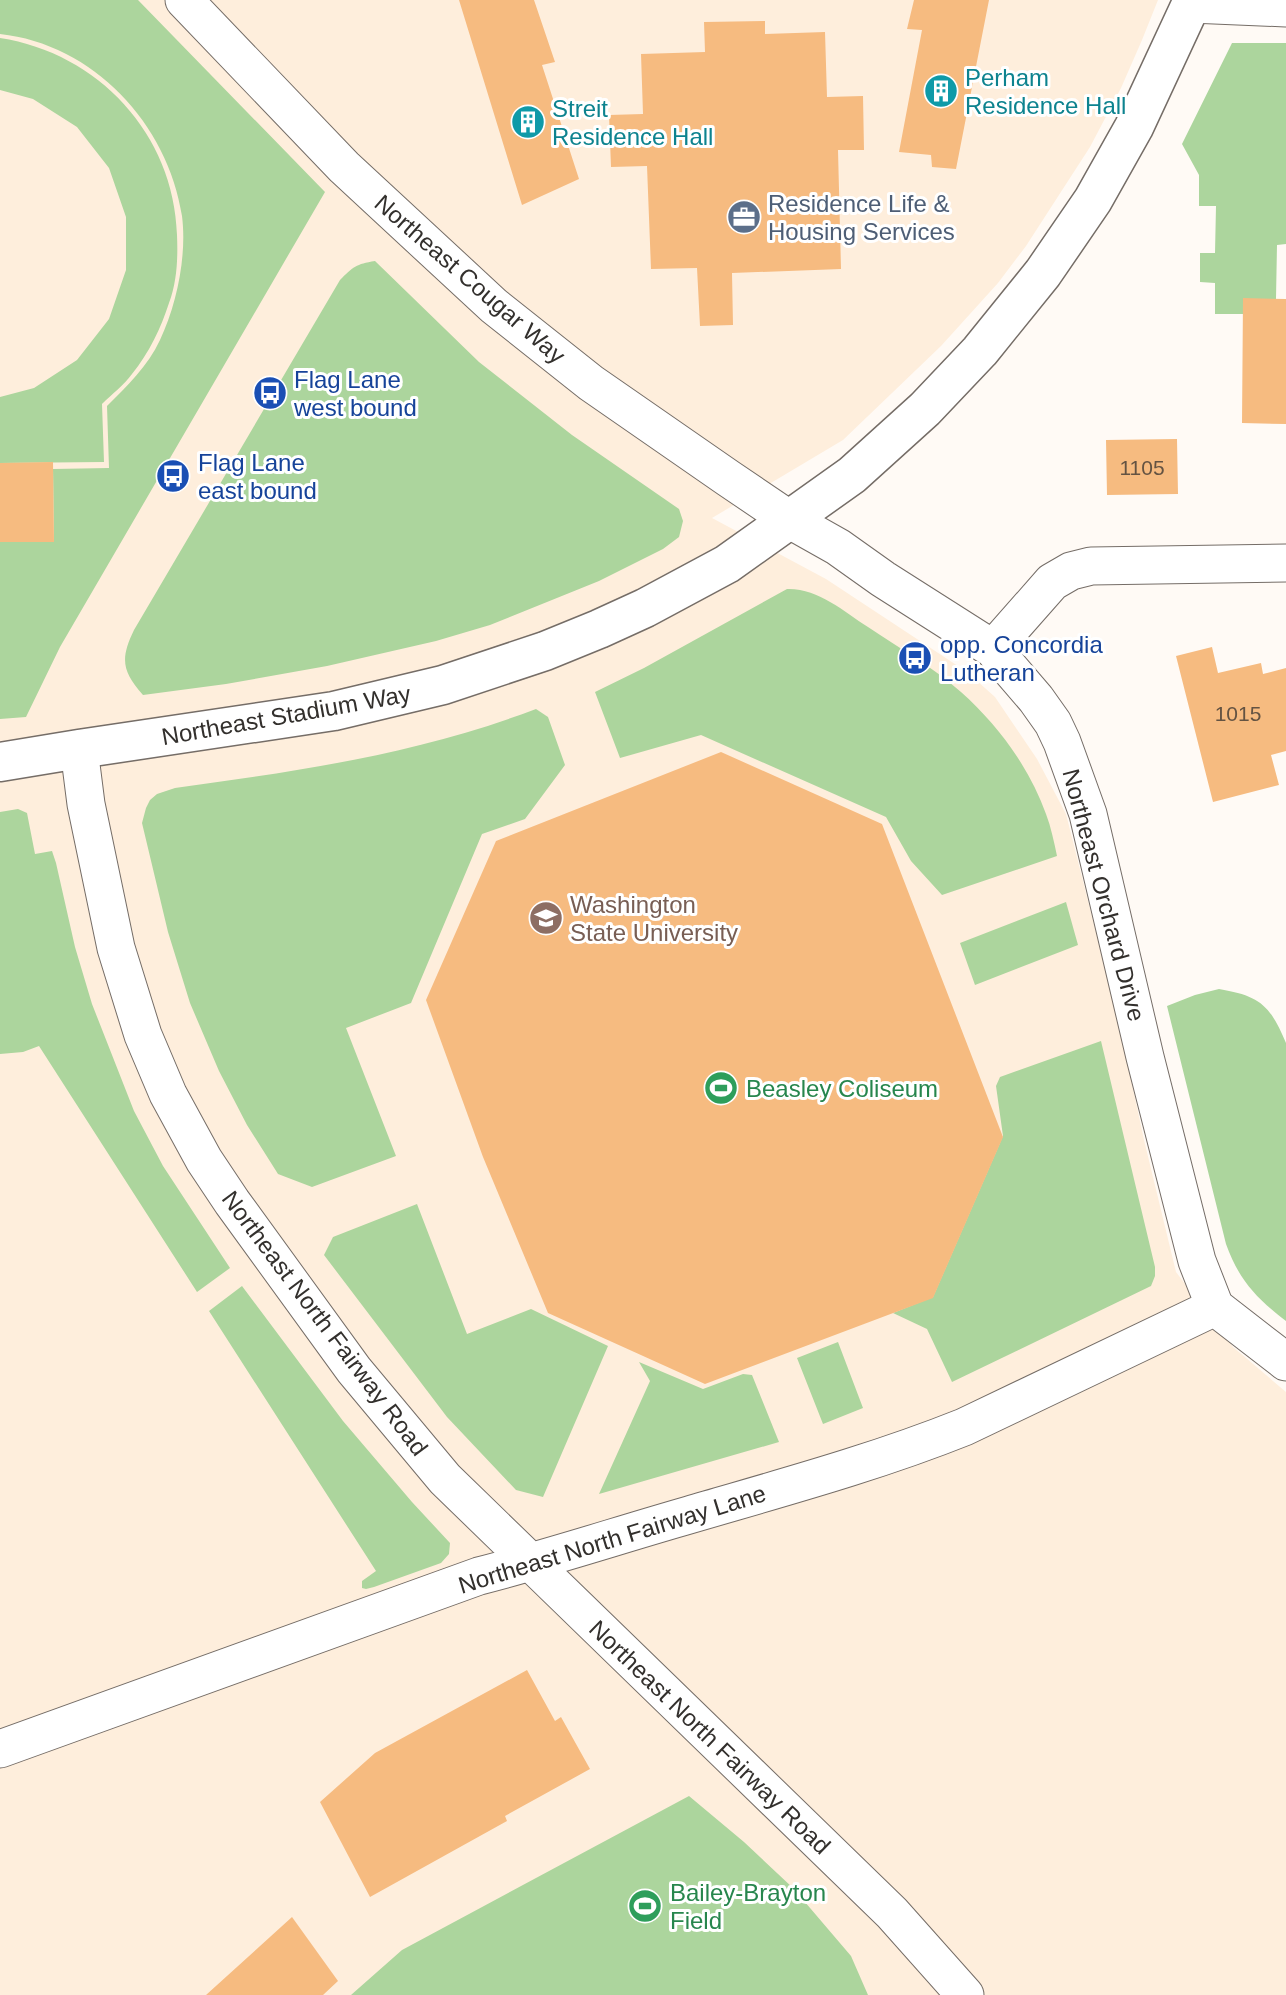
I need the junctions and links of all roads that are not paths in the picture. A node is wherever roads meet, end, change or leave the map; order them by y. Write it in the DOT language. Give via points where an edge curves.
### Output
graph roads {
  1 [pos="184,0"];
  2 [pos="1192,2"];
  3 [pos="1286,8"];
  4 [pos="790,520"];
  5 [pos="1286,563"];
  6 [pos="993,649"];
  7 [pos="79,748"];
  8 [pos="0,762"];
  9 [pos="1215,1307"];
  10 [pos="1286,1362"];
  11 [pos="529,1563"];
  12 [pos="0,1749"];
  13 [pos="965,1995"];
  1 -- 4 [label="street, Northeast Cougar Way" via="344,167 494,306 592,383"];
  2 -- 3 [label="street"];
  2 -- 4 [label="main road, Northeast Stadium Way" via="1129,137 1043,273 980,351 925,409 852,475"];
  4 -- 6 [label="street, Northeast Orchard Drive"];
  4 -- 7 [label="main road, Northeast Stadium Way" via="727,564 645,608 497,668 334,711"];
  5 -- 6 [label="street" via="1091,566 1052,582"];
  6 -- 9 [label="street, Northeast Orchard Drive" via="1053,723 1088,814 1188,1223"];
  7 -- 8 [label="main road, Northeast Stadium Way"];
  7 -- 11 [label="street, Northeast North Fairway Road" via="116,948 143,1035 204,1160 354,1370 445,1479"];
  9 -- 10 [label="street"];
  9 -- 11 [label="street, Northeast North Fairway Lane" via="933,1439"];
  11 -- 12 [label="street, Northeast North Fairway Lane" via="479,1576"];
  11 -- 13 [label="street, Northeast North Fairway Road" via="892,1913"];
}
